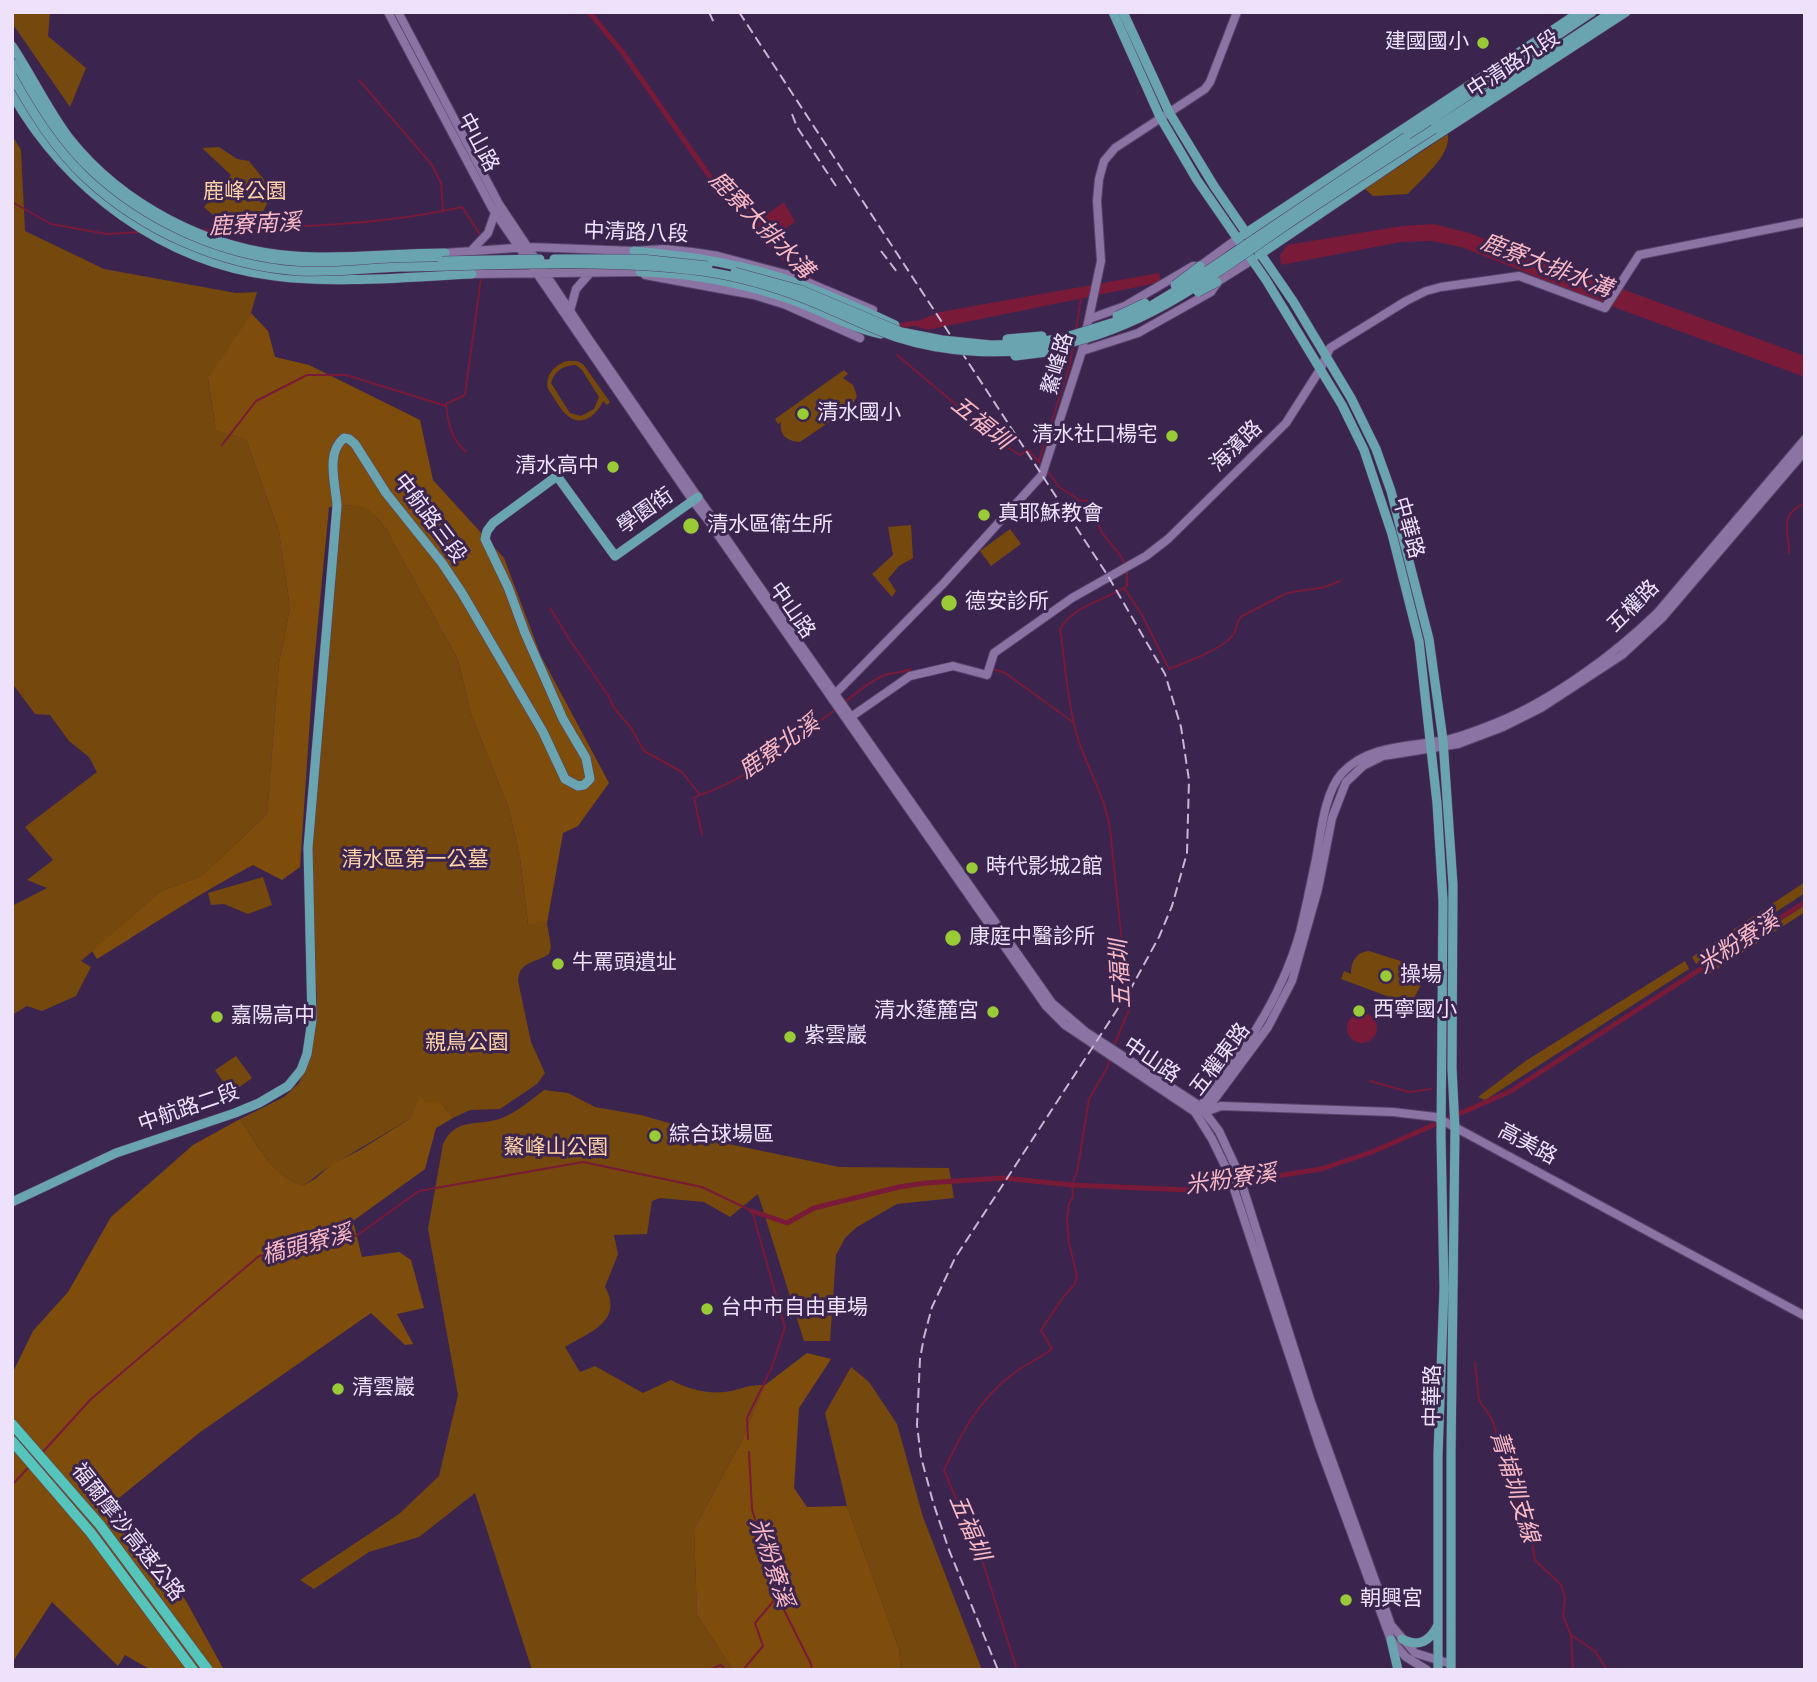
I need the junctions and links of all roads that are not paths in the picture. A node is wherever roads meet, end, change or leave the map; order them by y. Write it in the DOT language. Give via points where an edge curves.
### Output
graph roads {
  1 [pos="388,12"];
  2 [pos="398,12"];
  3 [pos="1113,12"];
  4 [pos="1123,12"];
  5 [pos="1237,12"];
  6 [pos="1580,12"];
  7 [pos="1592,12"];
  8 [pos="1612,12"];
  9 [pos="1626,12"];
  10 [pos="12,47"];
  11 [pos="12,63"];
  12 [pos="12,76"];
  13 [pos="12,94"];
  14 [pos="1164,115"];
  15 [pos="1438,126"];
  16 [pos="1404,133"];
  17 [pos="1420,145"];
  18 [pos="495,213"];
  19 [pos="1805,222"];
  20 [pos="1247,233"];
  21 [pos="1237,239"];
  22 [pos="519,247"];
  23 [pos="528,247"];
  24 [pos="472,250"];
  25 [pos="634,251"];
  26 [pos="445,253"];
  27 [pos="1262,254"];
  28 [pos="1252,260"];
  29 [pos="1200,265"];
  30 [pos="499,272"];
  31 [pos="540,272"];
  32 [pos="591,272"];
  33 [pos="640,272"];
  34 [pos="472,274"];
  35 [pos="1218,281"];
  36 [pos="873,310"];
  37 [pos="570,312"];
  38 [pos="1089,319"];
  39 [pos="908,333"];
  40 [pos="897,337"];
  41 [pos="860,338"];
  42 [pos="981,348"];
  43 [pos="1083,351"];
  44 [pos="1325,356"];
  45 [pos="1321,368"];
  46 [pos="1805,439"];
  47 [pos="1805,451"];
  48 [pos="695,499"];
  49 [pos="615,556"];
  50 [pos="833,696"];
  51 [pos="849,718"];
  52 [pos="1444,744"];
  53 [pos="1431,746"];
  54 [pos="312,996"];
  55 [pos="1200,1110"];
  56 [pos="1440,1119"];
  57 [pos="1455,1128"];
  58 [pos="12,1202"];
  59 [pos="1273,1296"];
  60 [pos="1805,1316"];
  61 [pos="12,1424"];
  62 [pos="12,1441"];
  63 [pos="1451,1454"];
  64 [pos="1438,1455"];
  65 [pos="1439,1623"];
  66 [pos="1402,1639"];
  67 [pos="1391,1640"];
  68 [pos="1438,1666"];
  69 [pos="1451,1667"];
  70 [pos="193,1670"];
  71 [pos="208,1670"];
  72 [pos="1398,1670"];
  73 [pos="1427,1670"];
  1 -- 18 [label="street, 中山路"];
  2 -- 23 [label="street, 中山路" via="499,204"];
  3 -- 14 [label="main road, 中華路"];
  4 -- 14 [label="main road, 中華路"];
  5 -- 14 [label="street, 鰲峰路" via="1208,86"];
  6 -- 16 [label="main road, 中清路九段"];
  7 -- 16 [label="main road, 中清路九段"];
  8 -- 15 [label="main road, 中清路九段"];
  9 -- 17 [label="main road, 中清路九段"];
  10 -- 26 [label="main road" via="87,159 131,196 181,225 228,243 293,256"];
  11 -- 39 [label="main road, bridge" via="45,117 85,168 138,211 220,250 302,264 594,258 697,265 801,290"];
  12 -- 40 [label="main road, bridge" via="46,132 86,178 136,217 208,252 301,271 594,264 705,272 796,296"];
  13 -- 34 [label="main road" via="66,170 156,238 233,268 275,276"];
  14 -- 20 [label="main road, 中華路"];
  14 -- 21 [label="main road, 中華路" via="1197,180"];
  14 -- 38 [label="street, 鰲峰路" via="1104,160 1097,201 1101,261"];
  15 -- 17 [label="main road, 中清路九段"];
  15 -- 42 [label="main road, bridge" via="1132,323 1058,345 1022,350"];
  16 -- 20 [label="main road, 中清路九段"];
  16 -- 42 [label="main road, bridge" via="1192,281 1134,316 1063,338"];
  17 -- 27 [label="main road, 中清路九段"];
  18 -- 22 [label="street, 中山路"];
  18 -- 24 [label="street" via="488,233"];
  19 -- 44 [label="street" via="1639,255 1605,308 1519,276 1426,290 1337,343"];
  20 -- 21 [label="main road, 中清路九段"];
  20 -- 27 [label="main road, 中華路"];
  21 -- 28 [label="main road, 中華路"];
  21 -- 29 [label="street"];
  22 -- 23 [label="street, 中清路八段"];
  22 -- 24 [label="street, 中清路八段"];
  22 -- 30 [label="street" via="505,256"];
  22 -- 31 [label="street, 中山路"];
  23 -- 25 [label="street, 中清路八段"];
  23 -- 31 [label="street, 中山路"];
  24 -- 26 [label="street, 中清路八段"];
  25 -- 36 [label="street, 中清路八段" via="692,252 766,268"];
  25 -- 39 [label="main road, bridge" via="703,259 767,274 840,300"];
  27 -- 28 [label="main road, 中清路九段"];
  27 -- 44 [label="main road, 中華路"];
  28 -- 35 [label="street"];
  28 -- 45 [label="main road, 中華路"];
  29 -- 38 [label="street" via="1125,306"];
  29 -- 42 [label="main road, bridge" via="1120,315 1047,336 1006,339"];
  30 -- 31 [label="street, 中清路八段"];
  30 -- 34 [label="street, 中清路八段"];
  31 -- 32 [label="street, 中清路八段"];
  31 -- 37 [label="street, 中山路"];
  31 -- 48 [label="street, 中山路"];
  32 -- 33 [label="street, 中清路八段"];
  32 -- 37 [label="street" via="576,289"];
  33 -- 40 [label="main road, bridge" via="764,291 862,330"];
  33 -- 41 [label="street, 中清路八段" via="754,295"];
  35 -- 42 [label="main road, bridge" via="1135,328 1089,343 1033,355 985,355"];
  35 -- 43 [label="street" via="1211,292 1138,333"];
  37 -- 48 [label="street, 中山路"];
  38 -- 43 [label="street, 鰲峰路"];
  39 -- 42 [label="main road, bridge"];
  40 -- 42 [label="main road, bridge" via="930,346"];
  43 -- 50 [label="street, 鰲峰路" via="1042,475"];
  44 -- 45 [label="street, 海濱路"];
  44 -- 52 [label="main road, 中華路" via="1376,449 1391,491 1429,639"];
  45 -- 51 [label="street, 海濱路" via="1286,424 1168,539 994,653 987,675 953,666 910,676"];
  45 -- 53 [label="main road, 中華路" via="1364,450 1392,534 1419,640"];
  46 -- 52 [label="street, 五權路" via="1632,637 1532,705"];
  47 -- 52 [label="street, 五權路" via="1663,617 1622,655 1526,717 1481,737"];
  48 -- 49 [label="main road, 學園街"];
  48 -- 50 [label="street, 中山路"];
  49 -- 54 [label="main road, 中航路三段" via="557,476 493,523 485,539 563,719 586,758 590,779 578,786 565,779 543,732 442,563 394,504 355,444 344,438 335,446 337,506 308,848"];
  50 -- 51 [label="street, 中山路"];
  51 -- 55 [label="street, 中山路" via="1052,1003 1086,1032"];
  52 -- 53 [label="street, 五權東路"];
  52 -- 57 [label="main road, 中華路" via="1453,885"];
  53 -- 55 [label="street, 五權東路" via="1380,750 1339,777 1327,807 1300,932 1281,986"];
  53 -- 56 [label="main road, 中華路" via="1443,891"];
  54 -- 58 [label="main road, 中航路二段" via="307,1054 288,1086 235,1113 116,1153"];
  55 -- 56 [label="street, 高美路" via="1222,1106 1393,1112"];
  55 -- 59 [label="street, 中山路" via="1219,1130"];
  56 -- 57 [label="street, 高美路"];
  56 -- 64 [label="main road, 中華路" via="1444,1288"];
  57 -- 60 [label="street, 高美路"];
  57 -- 63 [label="main road, 中華路"];
  59 -- 66 [label="street" via="1391,1625"];
  59 -- 67 [label="street" via="1319,1445"];
  61 -- 71 [label="highway, 福爾摩沙高速公路" via="100,1525"];
  62 -- 70 [label="highway, 福爾摩沙高速公路" via="91,1533"];
  63 -- 64 [label="main road"];
  63 -- 69 [label="main road, 中華路"];
  64 -- 65 [label="main road, 中華路"];
  65 -- 66 [label="main road" via="1425,1642 1413,1644"];
  65 -- 68 [label="main road, 中華路"];
  66 -- 68 [label="street"];
  67 -- 72 [label="main road"];
  67 -- 73 [label="street"];
  68 -- 69 [label="street"];
}
